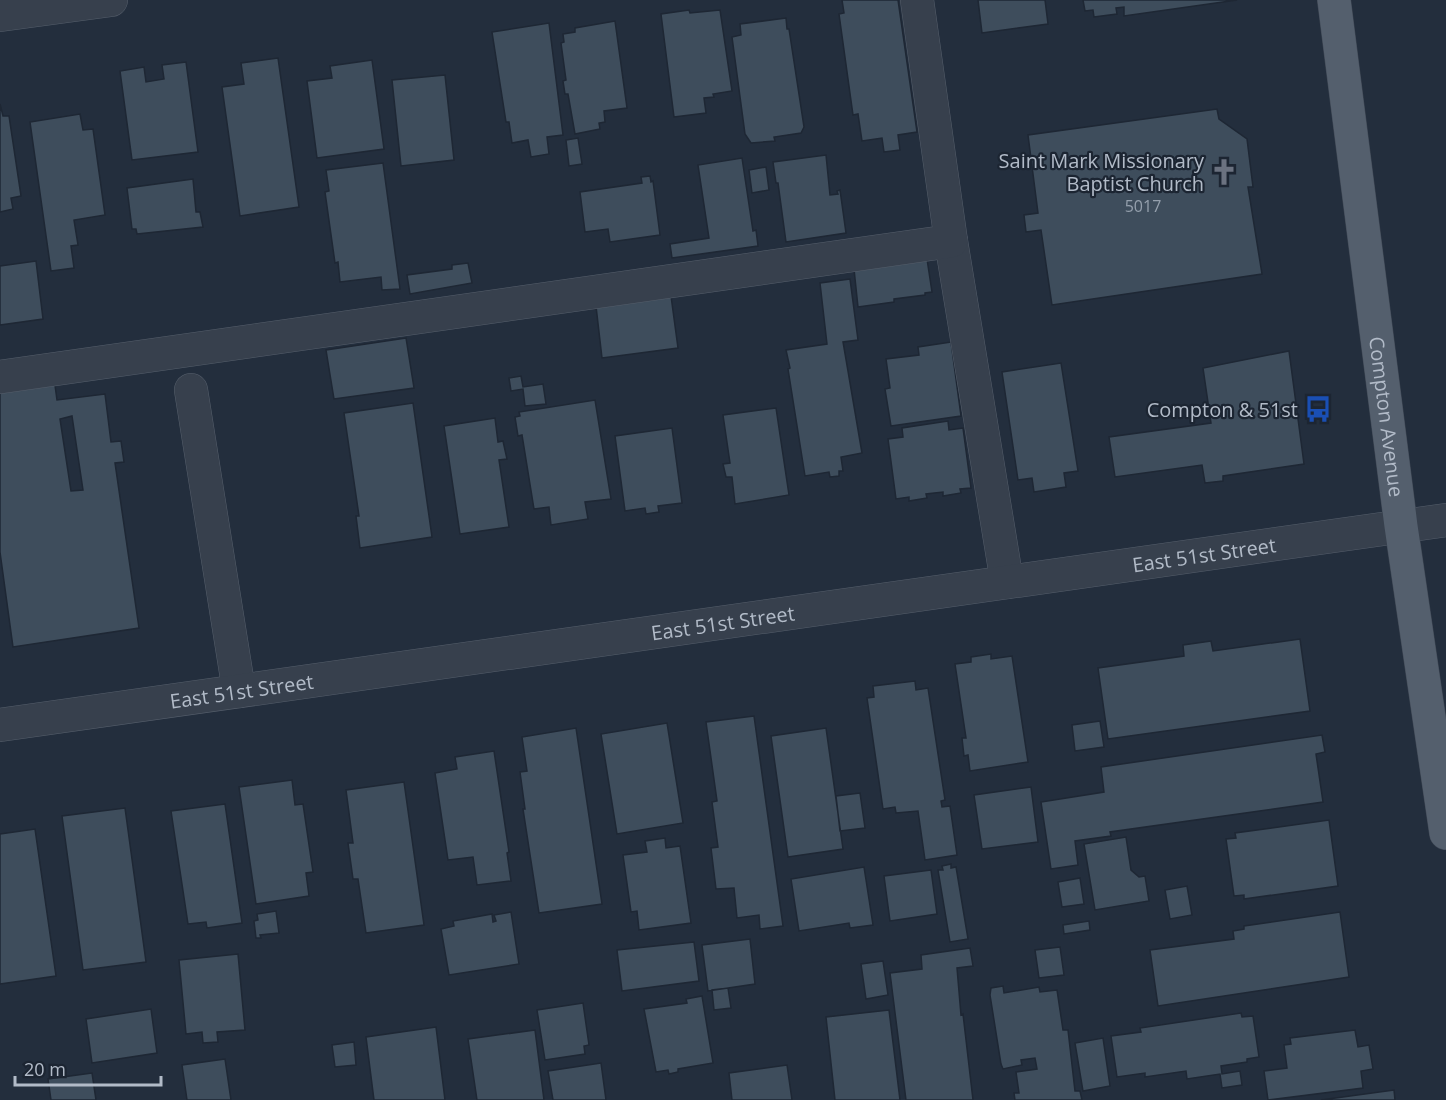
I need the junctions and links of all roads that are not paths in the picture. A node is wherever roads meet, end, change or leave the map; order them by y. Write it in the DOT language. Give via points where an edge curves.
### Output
graph roads {
  1 [pos="111,0"];
  2 [pos="916,0"];
  3 [pos="1334,0"];
  4 [pos="0,15"];
  5 [pos="951,241"];
  6 [pos="0,377"];
  7 [pos="191,390"];
  8 [pos="1446,520"];
  9 [pos="1401,526"];
  10 [pos="1007,582"];
  11 [pos="239,691"];
  12 [pos="0,725"];
  13 [pos="1446,832"];
  1 -- 4 [label="street"];
  2 -- 5 [label="street"];
  3 -- 9 [label="main road, Compton Avenue"];
  5 -- 6 [label="street"];
  5 -- 10 [label="street"];
  7 -- 11 [label="street"];
  8 -- 9 [label="street, East 51st Street"];
  9 -- 10 [label="street, East 51st Street"];
  9 -- 13 [label="main road, Compton Avenue"];
  10 -- 11 [label="street, East 51st Street"];
  11 -- 12 [label="street, East 51st Street"];
}
